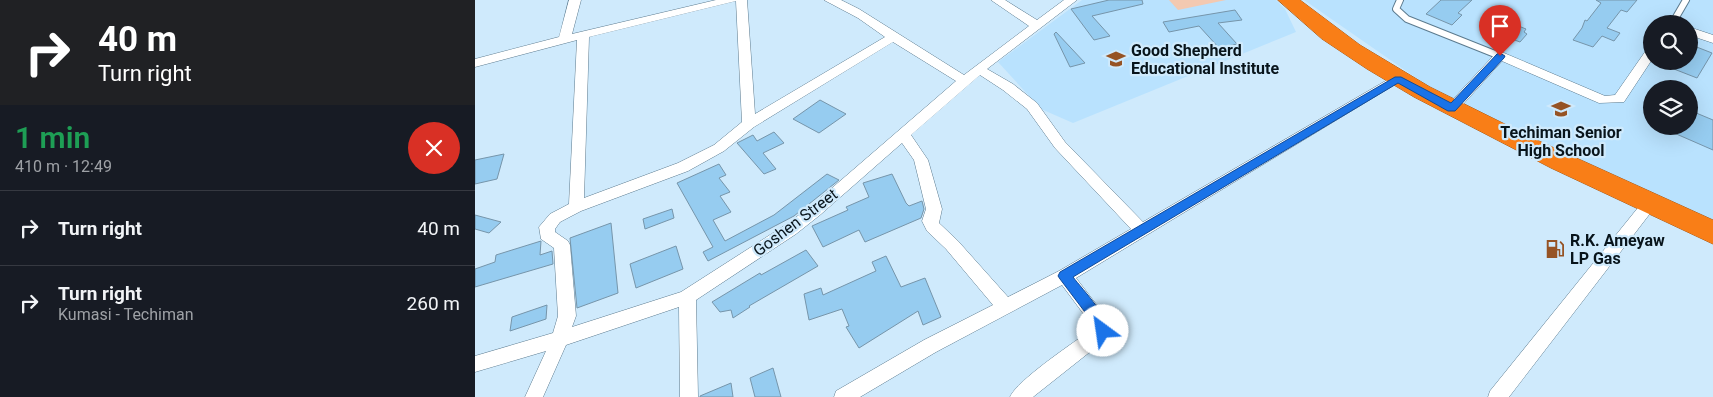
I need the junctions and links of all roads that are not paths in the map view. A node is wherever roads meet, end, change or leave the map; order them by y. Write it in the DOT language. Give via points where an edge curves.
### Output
graph roads {
  1 [pos="575,0"];
  2 [pos="731,0"];
  3 [pos="741,0"];
  4 [pos="830,0"];
  5 [pos="997,0"];
  6 [pos="1071,0"];
  7 [pos="1289,0"];
  8 [pos="1400,0"];
  9 [pos="1685,0"];
  10 [pos="1677,15"];
  11 [pos="1036,24"];
  12 [pos="583,34"];
  13 [pos="1698,34"];
  14 [pos="893,37"];
  15 [pos="565,39"];
  16 [pos="1713,39"];
  17 [pos="1500,56"];
  18 [pos="475,63"];
  19 [pos="1643,64"];
  20 [pos="978,69"];
  21 [pos="1398,79"];
  22 [pos="964,80"];
  23 [pos="1452,108"];
  24 [pos="749,124"];
  25 [pos="903,134"];
  26 [pos="1650,203"];
  27 [pos="576,207"];
  28 [pos="1141,230"];
  29 [pos="1713,232"];
  30 [pos="1065,276"];
  31 [pos="687,297"];
  32 [pos="1005,306"];
  33 [pos="560,339"];
  34 [pos="475,364"];
  35 [pos="534,397"];
  36 [pos="689,397"];
  37 [pos="843,397"];
  38 [pos="1019,397"];
  39 [pos="1497,397"];
  1 -- 15 [label="street"];
  2 -- 12 [label="street"];
  3 -- 24 [label="street"];
  4 -- 14 [label="street" via="868,17"];
  5 -- 11 [label="street"];
  6 -- 11 [label="street, Goshen Street"];
  7 -- 21 [label="highway" via="1325,30"];
  8 -- 17 [label="lane" via="1396,9 1407,19"];
  9 -- 10 [label="lane"];
  11 -- 20 [label="street, Goshen Street"];
  12 -- 15 [label="street"];
  12 -- 27 [label="street"];
  13 -- 16 [label="street"];
  14 -- 22 [label="street"];
  14 -- 24 [label="street"];
  15 -- 18 [label="street"];
  17 -- 19 [label="street" via="1604,100 1619,99"];
  17 -- 23 [label="street"];
  20 -- 22 [label="street, Goshen Street"];
  20 -- 28 [label="street" via="1032,106 1060,145"];
  21 -- 23 [label="highway"];
  21 -- 28 [label="street"];
  22 -- 25 [label="street, Goshen Street"];
  23 -- 26 [label="highway"];
  24 -- 27 [label="street" via="719,148 683,167"];
  25 -- 31 [label="street, Goshen Street" via="790,230"];
  25 -- 32 [label="street" via="921,160 934,209 930,221 933,227"];
  26 -- 29 [label="highway"];
  26 -- 39 [label="street"];
  27 -- 33 [label="street" via="555,218 547,227 547,235 562,244 567,316"];
  28 -- 30 [label="street"];
  30 -- 32 [label="street"];
  30 -- 38 [label="street" via="1103,326 1103,331"];
  31 -- 33 [label="street, Goshen Street"];
  31 -- 36 [label="street"];
  32 -- 37 [label="street"];
  33 -- 34 [label="street, Goshen Street"];
  33 -- 35 [label="street"];
}
